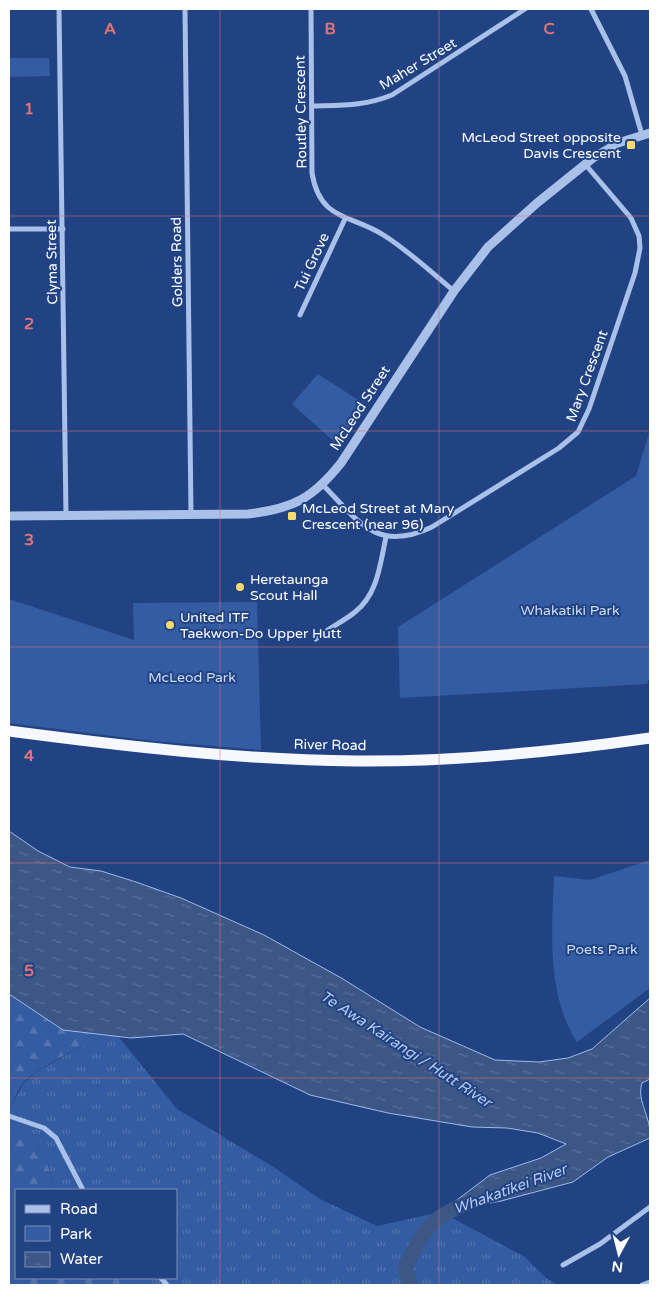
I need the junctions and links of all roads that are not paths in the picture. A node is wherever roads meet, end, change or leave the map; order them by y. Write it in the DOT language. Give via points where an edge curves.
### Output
graph roads {
  1 [pos="59,9"];
  2 [pos="186,9"];
  3 [pos="311,9"];
  4 [pos="525,9"];
  5 [pos="591,9"];
  6 [pos="312,106"];
  7 [pos="646,134"];
  8 [pos="585,164"];
  9 [pos="345,219"];
  10 [pos="9,229"];
  11 [pos="63,229"];
  12 [pos="454,292"];
  13 [pos="300,315"];
  14 [pos="323,485"];
  15 [pos="191,514"];
  16 [pos="9,516"];
  17 [pos="66,516"];
  18 [pos="386,537"];
  19 [pos="316,638"];
  20 [pos="9,731"];
  21 [pos="650,738"];
  22 [pos="9,1116"];
  23 [pos="82,1189"];
  24 [pos="650,1208"];
  25 [pos="563,1265"];
  26 [pos="650,1282"];
  27 [pos="642,1285"];
  1 -- 11 [label="street, Clyma Street"];
  2 -- 15 [label="street, Golders Road"];
  3 -- 6 [label="street, Routley Crescent"];
  4 -- 6 [label="street, Maher Street" via="392,95 356,106"];
  5 -- 7 [label="street" via="625,76"];
  6 -- 9 [label="street, Routley Crescent" via="314,185 328,208"];
  7 -- 8 [label="street, McLeod Street" via="618,143"];
  8 -- 12 [label="street, McLeod Street" via="488,247"];
  8 -- 18 [label="street, Mary Crescent" via="631,218 640,248 636,273 582,425 559,448 432,527 414,536"];
  9 -- 12 [label="street, Routley Crescent" via="384,235"];
  9 -- 13 [label="street, Tui Grove"];
  10 -- 11 [label="street"];
  11 -- 17 [label="street, Clyma Street"];
  12 -- 14 [label="street, McLeod Street" via="341,463"];
  14 -- 15 [label="street, McLeod Street" via="301,501 270,512"];
  14 -- 18 [label="street" via="361,523"];
  15 -- 17 [label="street, McLeod Street"];
  16 -- 17 [label="street, McLeod Street"];
  18 -- 19 [label="street" via="378,577 364,603"];
  20 -- 21 [label="highway, River Road" via="208,754 356,761 480,757"];
  22 -- 23 [label="street" via="44,1128 56,1138"];
  24 -- 25 [label="street" via="600,1244"];
  26 -- 27 [label="street"];
}
